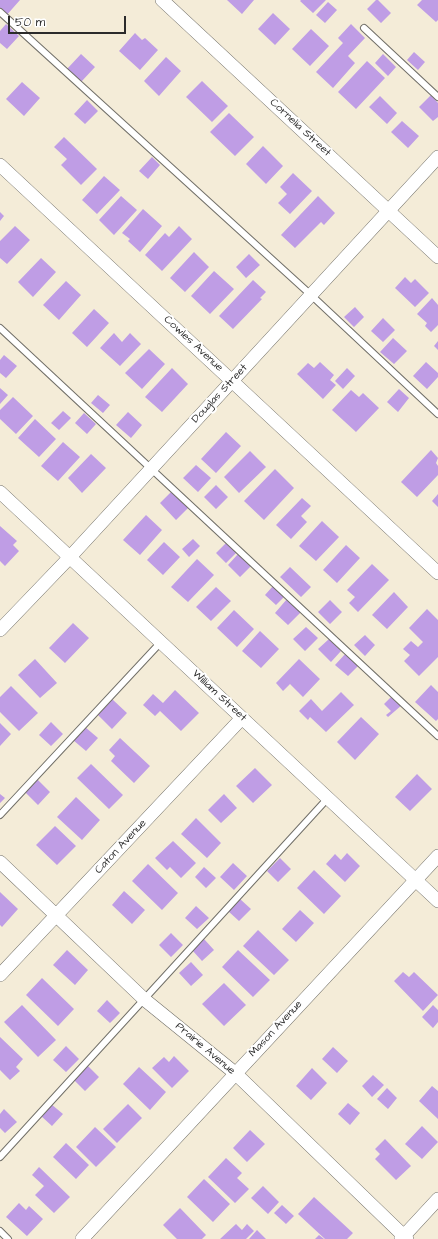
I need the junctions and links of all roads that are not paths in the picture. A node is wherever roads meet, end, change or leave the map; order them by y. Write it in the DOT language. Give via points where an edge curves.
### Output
graph roads {
  1 [pos="162,0"];
  2 [pos="0,12"];
  3 [pos="364,28"];
  4 [pos="438,96"];
  5 [pos="438,157"];
  6 [pos="0,165"];
  7 [pos="389,211"];
  8 [pos="438,257"];
  9 [pos="311,295"];
  10 [pos="0,328"];
  11 [pos="233,380"];
  12 [pos="438,414"];
  13 [pos="152,468"];
  14 [pos="0,492"];
  15 [pos="70,557"];
  16 [pos="438,573"];
  17 [pos="0,630"];
  18 [pos="161,642"];
  19 [pos="242,718"];
  20 [pos="438,736"];
  21 [pos="328,798"];
  22 [pos="0,815"];
  23 [pos="438,856"];
  24 [pos="0,862"];
  25 [pos="416,880"];
  26 [pos="438,901"];
  27 [pos="56,916"];
  28 [pos="0,975"];
  29 [pos="146,1000"];
  30 [pos="235,1073"];
  31 [pos="0,1157"];
  32 [pos="438,1199"];
  33 [pos="0,1231"];
  34 [pos="404,1238"];
  35 [pos="8,1239"];
  36 [pos="82,1239"];
  1 -- 7 [label="street, Cornelia Street"];
  2 -- 9 [label="lane"];
  3 -- 4 [label="lane"];
  5 -- 7 [label="street, Douglas Street"];
  6 -- 11 [label="street, Cowles Avenue"];
  7 -- 8 [label="street, Cornelia Street"];
  7 -- 9 [label="street, Douglas Street"];
  9 -- 11 [label="street, Douglas Street"];
  9 -- 12 [label="lane"];
  10 -- 13 [label="lane"];
  11 -- 13 [label="street, Douglas Street"];
  11 -- 16 [label="street, Cowles Avenue"];
  13 -- 15 [label="street, Douglas Street"];
  13 -- 20 [label="lane"];
  14 -- 15 [label="street, William Street"];
  15 -- 17 [label="street, Douglas Street"];
  15 -- 18 [label="street, William Street"];
  18 -- 19 [label="street, William Street"];
  18 -- 22 [label="lane"];
  19 -- 21 [label="street, William Street"];
  19 -- 27 [label="street, Caton Avenue"];
  21 -- 25 [label="street, William Street"];
  21 -- 29 [label="lane"];
  23 -- 25 [label="street, Mason Avenue"];
  24 -- 27 [label="street, Prairie Avenue"];
  25 -- 26 [label="street, William Street"];
  25 -- 30 [label="street, Mason Avenue"];
  27 -- 28 [label="street, Caton Avenue"];
  27 -- 29 [label="street, Prairie Avenue"];
  29 -- 30 [label="street, Prairie Avenue"];
  29 -- 31 [label="lane"];
  30 -- 34 [label="street, Prairie Avenue"];
  30 -- 36 [label="street, Mason Avenue"];
  32 -- 34 [label="street"];
  33 -- 35 [label="lane"];
}
